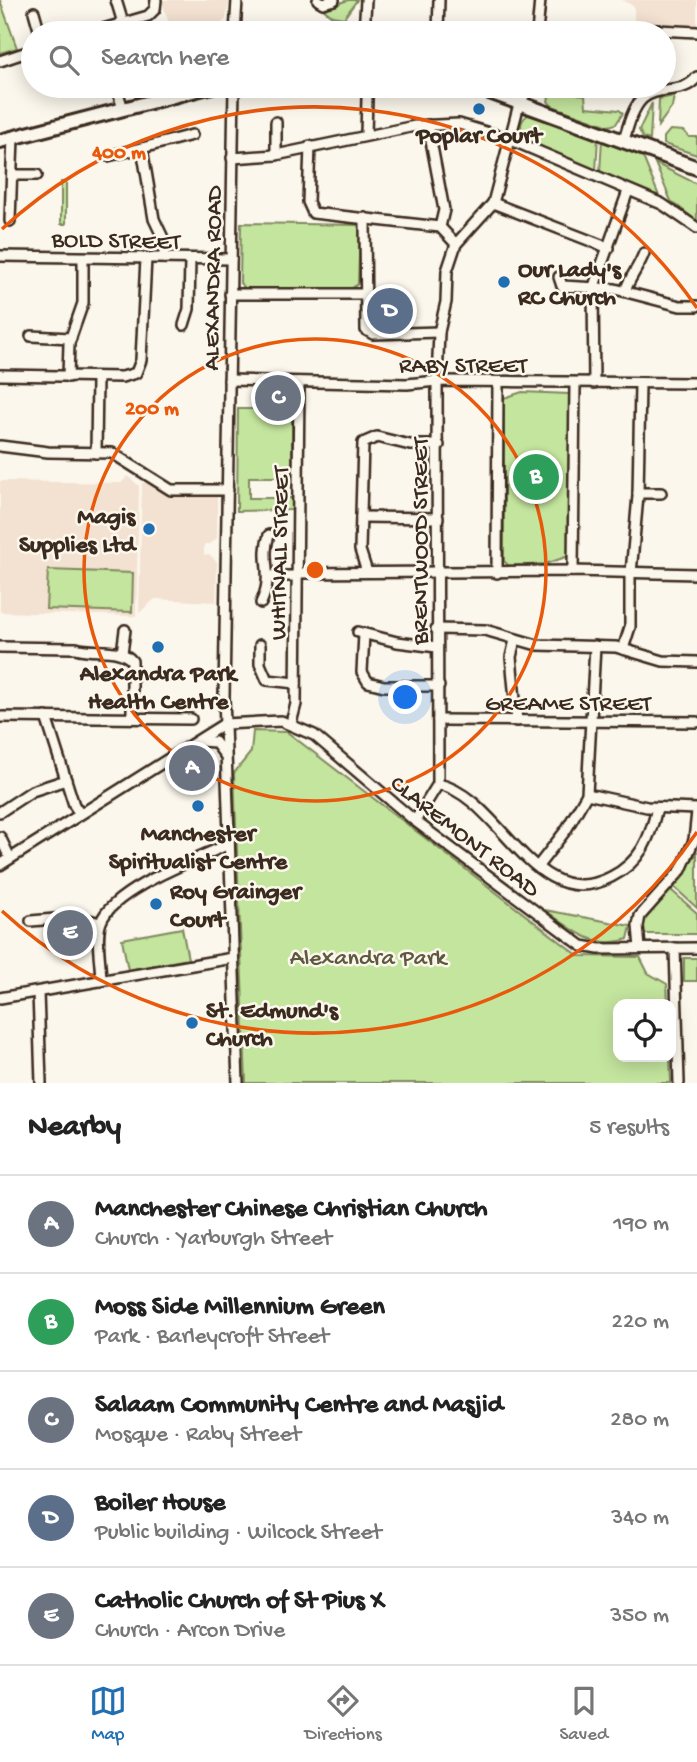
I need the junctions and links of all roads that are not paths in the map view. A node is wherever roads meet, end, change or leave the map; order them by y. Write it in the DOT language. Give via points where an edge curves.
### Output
graph roads {
  1 [pos="116,0"];
  2 [pos="156,0"];
  3 [pos="237,0"];
  4 [pos="318,0"];
  5 [pos="334,0"];
  6 [pos="366,0"];
  7 [pos="439,0"];
  8 [pos="540,0"];
  9 [pos="34,12"];
  10 [pos="37,21"];
  11 [pos="122,21"];
  12 [pos="130,21"];
  13 [pos="236,21"];
  14 [pos="365,21"];
  15 [pos="438,21"];
  16 [pos="538,21"];
  17 [pos="676,31"];
  18 [pos="697,32"];
  19 [pos="21,54"];
  20 [pos="0,61"];
  21 [pos="697,77"];
  22 [pos="676,89"];
  23 [pos="120,98"];
  24 [pos="166,98"];
  25 [pos="234,98"];
  26 [pos="368,98"];
  27 [pos="507,98"];
  28 [pos="523,98"];
  29 [pos="645,98"];
  30 [pos="521,103"];
  31 [pos="123,109"];
  32 [pos="276,122"];
  33 [pos="428,125"];
  34 [pos="192,135"];
  35 [pos="366,135"];
  36 [pos="13,137"];
  37 [pos="509,139"];
  38 [pos="624,140"];
  39 [pos="0,141"];
  40 [pos="310,146"];
  41 [pos="142,148"];
  42 [pos="276,155"];
  43 [pos="108,156"];
  44 [pos="232,158"];
  45 [pos="697,168"];
  46 [pos="37,175"];
  47 [pos="8,180"];
  48 [pos="628,191"];
  49 [pos="493,203"];
  50 [pos="365,218"];
  51 [pos="10,221"];
  52 [pos="440,227"];
  53 [pos="697,228"];
  54 [pos="456,244"];
  55 [pos="609,248"];
  56 [pos="644,253"];
  57 [pos="0,256"];
  58 [pos="83,258"];
  59 [pos="146,258"];
  60 [pos="164,258"];
  61 [pos="190,259"];
  62 [pos="231,259"];
  63 [pos="559,277"];
  64 [pos="593,289"];
  65 [pos="625,291"];
  66 [pos="230,294"];
  67 [pos="364,294"];
  68 [pos="697,306"];
  69 [pos="184,325"];
  70 [pos="439,332"];
  71 [pos="31,336"];
  72 [pos="71,338"];
  73 [pos="0,376"];
  74 [pos="68,377"];
  75 [pos="97,377"];
  76 [pos="229,380"];
  77 [pos="437,381"];
  78 [pos="299,382"];
  79 [pos="498,382"];
  80 [pos="575,383"];
  81 [pos="594,383"];
  82 [pos="640,383"];
  83 [pos="697,383"];
  84 [pos="439,445"];
  85 [pos="0,446"];
  86 [pos="96,453"];
  87 [pos="228,490"];
  88 [pos="638,493"];
  89 [pos="661,493"];
  90 [pos="361,517"];
  91 [pos="438,518"];
  92 [pos="269,535"];
  93 [pos="573,571"];
  94 [pos="366,572"];
  95 [pos="436,572"];
  96 [pos="496,573"];
  97 [pos="631,573"];
  98 [pos="697,574"];
  99 [pos="297,575"];
  100 [pos="270,576"];
  101 [pos="261,603"];
  102 [pos="125,629"];
  103 [pos="436,629"];
  104 [pos="515,640"];
  105 [pos="260,645"];
  106 [pos="594,646"];
  107 [pos="0,647"];
  108 [pos="437,647"];
  109 [pos="623,649"];
  110 [pos="120,652"];
  111 [pos="697,662"];
  112 [pos="296,683"];
  113 [pos="439,686"];
  114 [pos="0,717"];
  115 [pos="46,718"];
  116 [pos="132,718"];
  117 [pos="191,719"];
  118 [pos="438,720"];
  119 [pos="517,721"];
  120 [pos="592,722"];
  121 [pos="697,722"];
  122 [pos="291,723"];
  123 [pos="224,724"];
  124 [pos="196,742"];
  125 [pos="225,756"];
  126 [pos="66,779"];
  127 [pos="438,784"];
  128 [pos="587,794"];
  129 [pos="657,808"];
  130 [pos="697,810"];
  131 [pos="0,812"];
  132 [pos="80,814"];
  133 [pos="415,821"];
  134 [pos="0,837"];
  135 [pos="229,844"];
  136 [pos="10,858"];
  137 [pos="0,865"];
  138 [pos="538,866"];
  139 [pos="31,921"];
  140 [pos="100,923"];
  141 [pos="675,947"];
  142 [pos="640,948"];
  143 [pos="697,948"];
  144 [pos="233,958"];
  145 [pos="101,981"];
  146 [pos="38,992"];
  147 [pos="0,998"];
  148 [pos="41,1083"];
  149 [pos="239,1083"];
  150 [pos="679,1083"];
  1 -- 11 [label="street"];
  2 -- 12 [label="street" via="148,16"];
  3 -- 13 [label="street"];
  4 -- 5 [label="street"];
  6 -- 14 [label="street"];
  7 -- 15 [label="street"];
  8 -- 16 [label="street"];
  9 -- 10 [label="street"];
  17 -- 18 [label="street"];
  19 -- 20 [label="street"];
  21 -- 22 [label="street"];
  23 -- 31 [label="street"];
  24 -- 31 [label="main road"];
  25 -- 44 [label="street, ALEXANDRA ROAD"];
  26 -- 35 [label="street"];
  27 -- 30 [label="main road"];
  28 -- 30 [label="street"];
  29 -- 38 [label="street"];
  30 -- 37 [label="street"];
  30 -- 38 [label="main road"];
  31 -- 36 [label="main road"];
  32 -- 42 [label="street"];
  33 -- 35 [label="street"];
  33 -- 37 [label="street" via="472,126"];
  33 -- 52 [label="street" via="444,211"];
  34 -- 41 [label="street"];
  35 -- 40 [label="street"];
  36 -- 39 [label="main road"];
  36 -- 47 [label="street"];
  37 -- 48 [label="street"];
  37 -- 49 [label="street"];
  38 -- 45 [label="main road"];
  40 -- 42 [label="street"];
  40 -- 50 [label="street" via="310,210 322,216"];
  41 -- 43 [label="street"];
  41 -- 60 [label="street" via="154,219 164,240"];
  42 -- 44 [label="street"];
  44 -- 62 [label="street, ALEXANDRA ROAD"];
  46 -- 47 [label="street"];
  47 -- 51 [label="street"];
  48 -- 53 [label="street" via="674,209"];
  48 -- 55 [label="street"];
  49 -- 54 [label="street"];
  49 -- 55 [label="street"];
  50 -- 52 [label="street"];
  50 -- 67 [label="street"];
  52 -- 54 [label="street"];
  54 -- 70 [label="street, BRENTWOOD STREET" via="447,271"];
  55 -- 64 [label="street"];
  56 -- 65 [label="street" via="646,265 631,274"];
  57 -- 58 [label="street, BOLD STREET"];
  58 -- 59 [label="street, BOLD STREET"];
  58 -- 72 [label="street" via="83,303"];
  59 -- 60 [label="street, BOLD STREET"];
  59 -- 75 [label="street" via="141,360 136,373"];
  60 -- 61 [label="street, BOLD STREET"];
  61 -- 62 [label="street, BOLD STREET"];
  61 -- 69 [label="street" via="189,309"];
  62 -- 66 [label="street, ALEXANDRA ROAD"];
  63 -- 64 [label="street" via="562,286"];
  64 -- 65 [label="street"];
  64 -- 81 [label="street"];
  65 -- 68 [label="street"];
  66 -- 67 [label="street"];
  66 -- 76 [label="street, ALEXANDRA ROAD"];
  67 -- 70 [label="street" via="369,333"];
  70 -- 77 [label="street, BRENTWOOD STREET"];
  71 -- 72 [label="street"];
  72 -- 74 [label="street"];
  73 -- 74 [label="street"];
  74 -- 75 [label="street"];
  75 -- 86 [label="street"];
  76 -- 78 [label="street, RABY STREET"];
  76 -- 87 [label="street, ALEXANDRA ROAD"];
  77 -- 78 [label="street, RABY STREET"];
  77 -- 79 [label="street, RABY STREET"];
  77 -- 84 [label="street, BRENTWOOD STREET"];
  78 -- 99 [label="street, WHITNALL STREET"];
  79 -- 80 [label="street, RABY STREET"];
  79 -- 96 [label="street"];
  80 -- 81 [label="street, RABY STREET"];
  80 -- 93 [label="street"];
  81 -- 82 [label="street, RABY STREET"];
  82 -- 83 [label="street, RABY STREET"];
  82 -- 88 [label="street"];
  84 -- 90 [label="street" via="377,437 363,443"];
  84 -- 91 [label="street, BRENTWOOD STREET"];
  85 -- 86 [label="street"];
  86 -- 87 [label="street" via="120,455 171,489"];
  87 -- 123 [label="street, ALEXANDRA ROAD"];
  88 -- 89 [label="street"];
  88 -- 97 [label="street"];
  90 -- 91 [label="street"];
  90 -- 94 [label="street" via="360,550"];
  91 -- 95 [label="street, BRENTWOOD STREET"];
  92 -- 100 [label="street" via="265,554"];
  93 -- 96 [label="street"];
  93 -- 97 [label="street"];
  94 -- 95 [label="street"];
  94 -- 99 [label="street"];
  95 -- 96 [label="street"];
  95 -- 103 [label="street, BRENTWOOD STREET"];
  97 -- 98 [label="street"];
  97 -- 109 [label="street" via="630,627"];
  99 -- 100 [label="street"];
  99 -- 112 [label="street, WHITNALL STREET"];
  100 -- 101 [label="street"];
  102 -- 110 [label="street"];
  103 -- 104 [label="street" via="485,630"];
  103 -- 108 [label="street, BRENTWOOD STREET"];
  104 -- 106 [label="street"];
  104 -- 119 [label="street"];
  105 -- 112 [label="street" via="260,664 267,680"];
  106 -- 109 [label="street"];
  106 -- 120 [label="street"];
  107 -- 110 [label="street"];
  108 -- 113 [label="street, BRENTWOOD STREET"];
  108 -- 113 [label="street" via="361,633 362,672 368,682"];
  109 -- 111 [label="street" via="663,661"];
  110 -- 116 [label="street" via="132,661"];
  112 -- 122 [label="street, WHITNALL STREET"];
  113 -- 118 [label="street, BRENTWOOD STREET"];
  114 -- 115 [label="street"];
  115 -- 116 [label="street"];
  115 -- 126 [label="street"];
  116 -- 117 [label="street"];
  118 -- 119 [label="street, GREAME STREET"];
  118 -- 127 [label="street, BRENTWOOD STREET"];
  119 -- 120 [label="street, GREAME STREET"];
  120 -- 121 [label="street, GREAME STREET"];
  120 -- 128 [label="street"];
  122 -- 123 [label="street"];
  122 -- 133 [label="street, CLAREMONT ROAD" via="329,747"];
  123 -- 124 [label="street"];
  123 -- 125 [label="street, ALEXANDRA ROAD"];
  124 -- 125 [label="street" via="215,742"];
  124 -- 132 [label="street"];
  125 -- 135 [label="street, ALEXANDRA ROAD"];
  126 -- 131 [label="street" via="32,792"];
  126 -- 132 [label="street"];
  127 -- 133 [label="street"];
  127 -- 138 [label="street" via="468,802"];
  128 -- 129 [label="street"];
  128 -- 138 [label="street"];
  129 -- 130 [label="street"];
  129 -- 138 [label="street" via="642,851 616,875 585,884 565,883"];
  130 -- 142 [label="street" via="694,840 681,870 640,916"];
  132 -- 136 [label="street"];
  133 -- 142 [label="street, CLAREMONT ROAD" via="582,946"];
  134 -- 136 [label="street"];
  135 -- 140 [label="street" via="131,892 111,906"];
  135 -- 144 [label="street, ALEXANDRA ROAD"];
  136 -- 137 [label="street"];
  139 -- 140 [label="street" via="78,917"];
  140 -- 145 [label="street"];
  141 -- 142 [label="street, CLAREMONT ROAD"];
  141 -- 143 [label="street, CLAREMONT ROAD"];
  141 -- 150 [label="street"];
  144 -- 145 [label="street"];
  144 -- 149 [label="street, ALEXANDRA ROAD"];
  145 -- 146 [label="street"];
  146 -- 147 [label="street"];
  146 -- 148 [label="street"];
}
